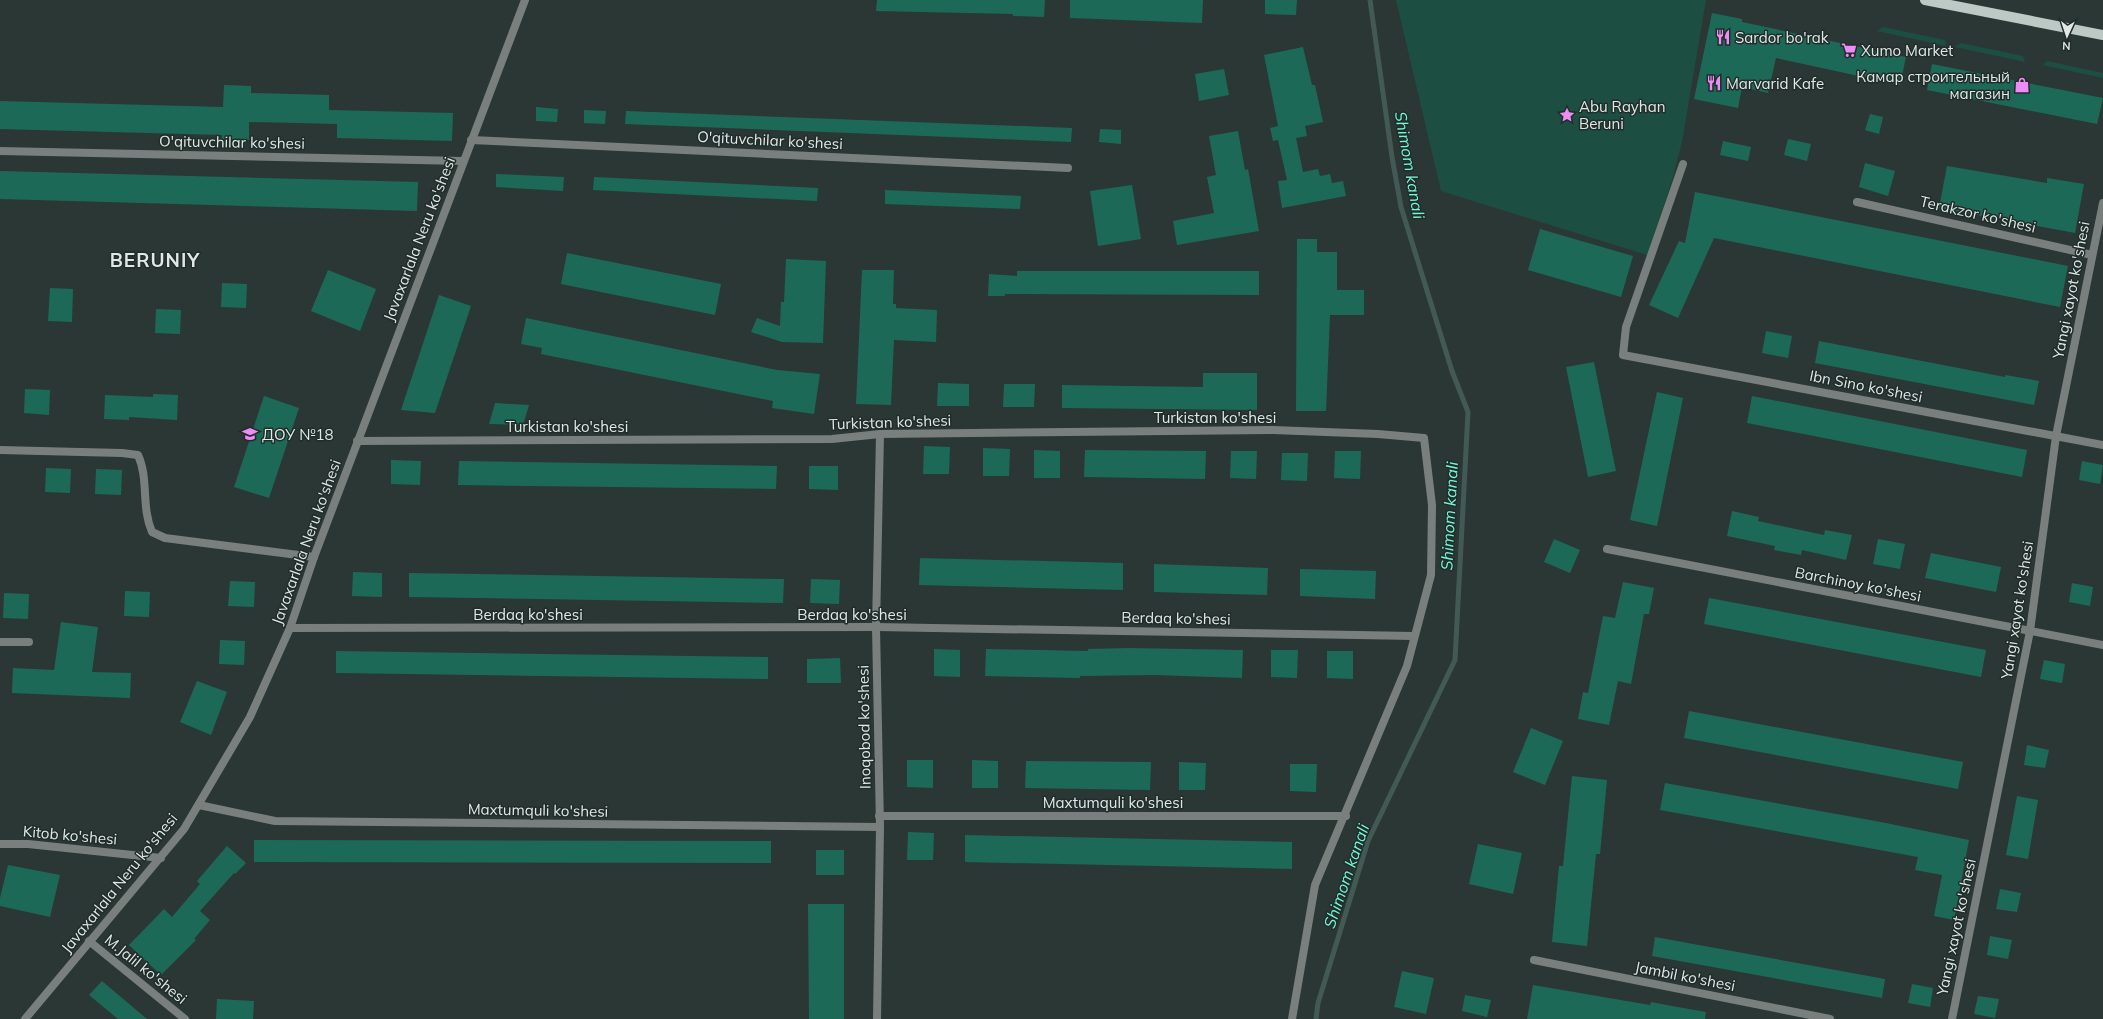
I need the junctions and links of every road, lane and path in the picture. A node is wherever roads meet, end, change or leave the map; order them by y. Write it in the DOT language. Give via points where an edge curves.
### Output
graph roads {
  1 [pos="525,0"];
  2 [pos="1925,0"];
  3 [pos="2103,36"];
  4 [pos="471,140"];
  5 [pos="0,151"];
  6 [pos="463,161"];
  7 [pos="1683,164"];
  8 [pos="1068,168"];
  9 [pos="1857,202"];
  10 [pos="2103,203"];
  11 [pos="2092,255"];
  12 [pos="880,434"];
  13 [pos="2056,436"];
  14 [pos="357,441"];
  15 [pos="2103,445"];
  16 [pos="0,450"];
  17 [pos="1607,549"];
  18 [pos="314,557"];
  19 [pos="876,627"];
  20 [pos="290,628"];
  21 [pos="2030,631"];
  22 [pos="1414,636"];
  23 [pos="0,642"];
  24 [pos="29,642"];
  25 [pos="2103,645"];
  26 [pos="199,804"];
  27 [pos="879,816"];
  28 [pos="1346,816"];
  29 [pos="880,827"];
  30 [pos="0,844"];
  31 [pos="161,858"];
  32 [pos="90,941"];
  33 [pos="1534,960"];
  34 [pos="26,1019"];
  35 [pos="185,1019"];
  36 [pos="877,1019"];
  37 [pos="1292,1019"];
  38 [pos="1830,1019"];
  39 [pos="1952,1019"];
  1 -- 4 [label="street, Javaxarlala Neru ko'shesi"];
  2 -- 3 [label="main road"];
  4 -- 6 [label="street, Javaxarlala Neru ko'shesi"];
  4 -- 8 [label="street, O'qituvchilar ko'shesi"];
  5 -- 6 [label="street, O'qituvchilar ko'shesi"];
  6 -- 14 [label="street, Javaxarlala Neru ko'shesi"];
  7 -- 13 [label="street, Ibn Sino ko'shesi" via="1628,321 1623,355"];
  9 -- 11 [label="street, Terakzor ko'shesi"];
  10 -- 11 [label="street, Yangi xayot ko'shesi"];
  11 -- 13 [label="street, Yangi xayot ko'shesi"];
  12 -- 14 [label="street, Turkistan ko'shesi" via="832,438"];
  12 -- 19 [label="street, Inoqobod ko'shesi"];
  12 -- 22 [label="street, Turkistan ko'shesi" via="1273,430 1424,438 1432,505 1431,575"];
  13 -- 15 [label="street, Ibn Sino ko'shesi"];
  13 -- 21 [label="street, Yangi xayot ko'shesi"];
  14 -- 18 [label="street, Javaxarlala Neru ko'shesi"];
  16 -- 18 [label="street" via="138,455 142,466 146,518 152,532 165,538"];
  17 -- 21 [label="street, Barchinoy ko'shesi"];
  18 -- 20 [label="street, Javaxarlala Neru ko'shesi"];
  19 -- 20 [label="street, Berdaq ko'shesi"];
  19 -- 22 [label="street, Berdaq ko'shesi"];
  19 -- 27 [label="street, Inoqobod ko'shesi"];
  20 -- 26 [label="street, Javaxarlala Neru ko'shesi" via="250,717"];
  21 -- 25 [label="street, Barchinoy ko'shesi"];
  21 -- 39 [label="street, Yangi xayot ko'shesi"];
  22 -- 28 [label="street" via="1407,666"];
  23 -- 24 [label="street"];
  26 -- 29 [label="street, Maxtumquli ko'shesi" via="275,821"];
  26 -- 31 [label="street, Javaxarlala Neru ko'shesi" via="184,829"];
  27 -- 28 [label="street, Maxtumquli ko'shesi"];
  27 -- 29 [label="street, Inoqobod ko'shesi"];
  28 -- 37 [label="street" via="1315,885"];
  29 -- 36 [label="street, Inoqobod ko'shesi"];
  30 -- 31 [label="street, Kitob ko'shesi" via="28,844"];
  31 -- 32 [label="street, Javaxarlala Neru ko'shesi"];
  32 -- 34 [label="street, Javaxarlala Neru ko'shesi"];
  32 -- 35 [label="street, M.Jalil ko'shesi"];
  33 -- 38 [label="street, Jambil ko'shesi"];
}
